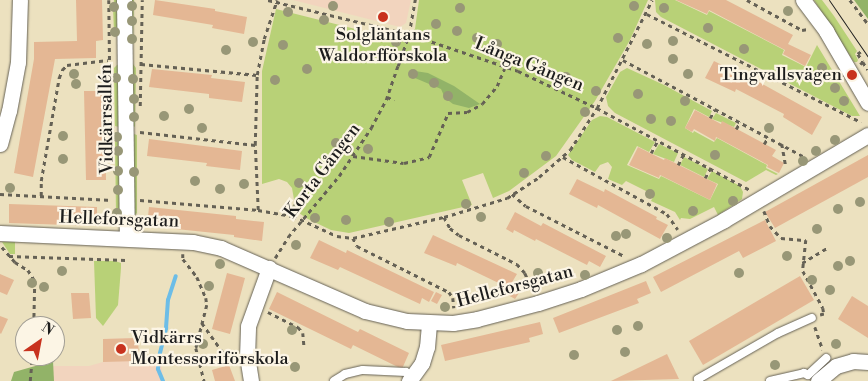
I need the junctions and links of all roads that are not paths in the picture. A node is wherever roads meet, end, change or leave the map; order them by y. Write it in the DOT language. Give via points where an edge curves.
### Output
graph roads {
  1 [pos="20,0"];
  2 [pos="124,0"];
  3 [pos="803,0"];
  4 [pos="868,103"];
  5 [pos="864,129"];
  6 [pos="0,144"];
  7 [pos="0,233"];
  8 [pos="127,238"];
  9 [pos="269,268"];
  10 [pos="812,318"];
  11 [pos="429,323"];
  12 [pos="825,357"];
  13 [pos="868,362"];
  14 [pos="411,379"];
  15 [pos="697,380"];
  16 [pos="252,381"];
  17 [pos="334,381"];
  18 [pos="770,381"];
  19 [pos="818,381"];
  1 -- 6 [label="street" via="18,62"];
  2 -- 8 [label="street, Vidkärrsallén"];
  3 -- 4 [label="street" via="826,31"];
  5 -- 11 [label="street, Helleforsgatan" via="792,182 641,264 582,289 477,320"];
  7 -- 8 [label="street, Helleforsgatan"];
  8 -- 9 [label="street, Helleforsgatan" via="184,241 221,248"];
  9 -- 11 [label="street, Helleforsgatan" via="365,311"];
  9 -- 16 [label="street" via="248,326 247,357"];
  10 -- 15 [label="lane" via="778,333"];
  11 -- 14 [label="street" via="422,363"];
  12 -- 18 [label="lane" via="808,375 804,373"];
  13 -- 19 [label="street" via="836,366"];
  14 -- 17 [label="lane" via="406,372 363,370 345,374"];
}
